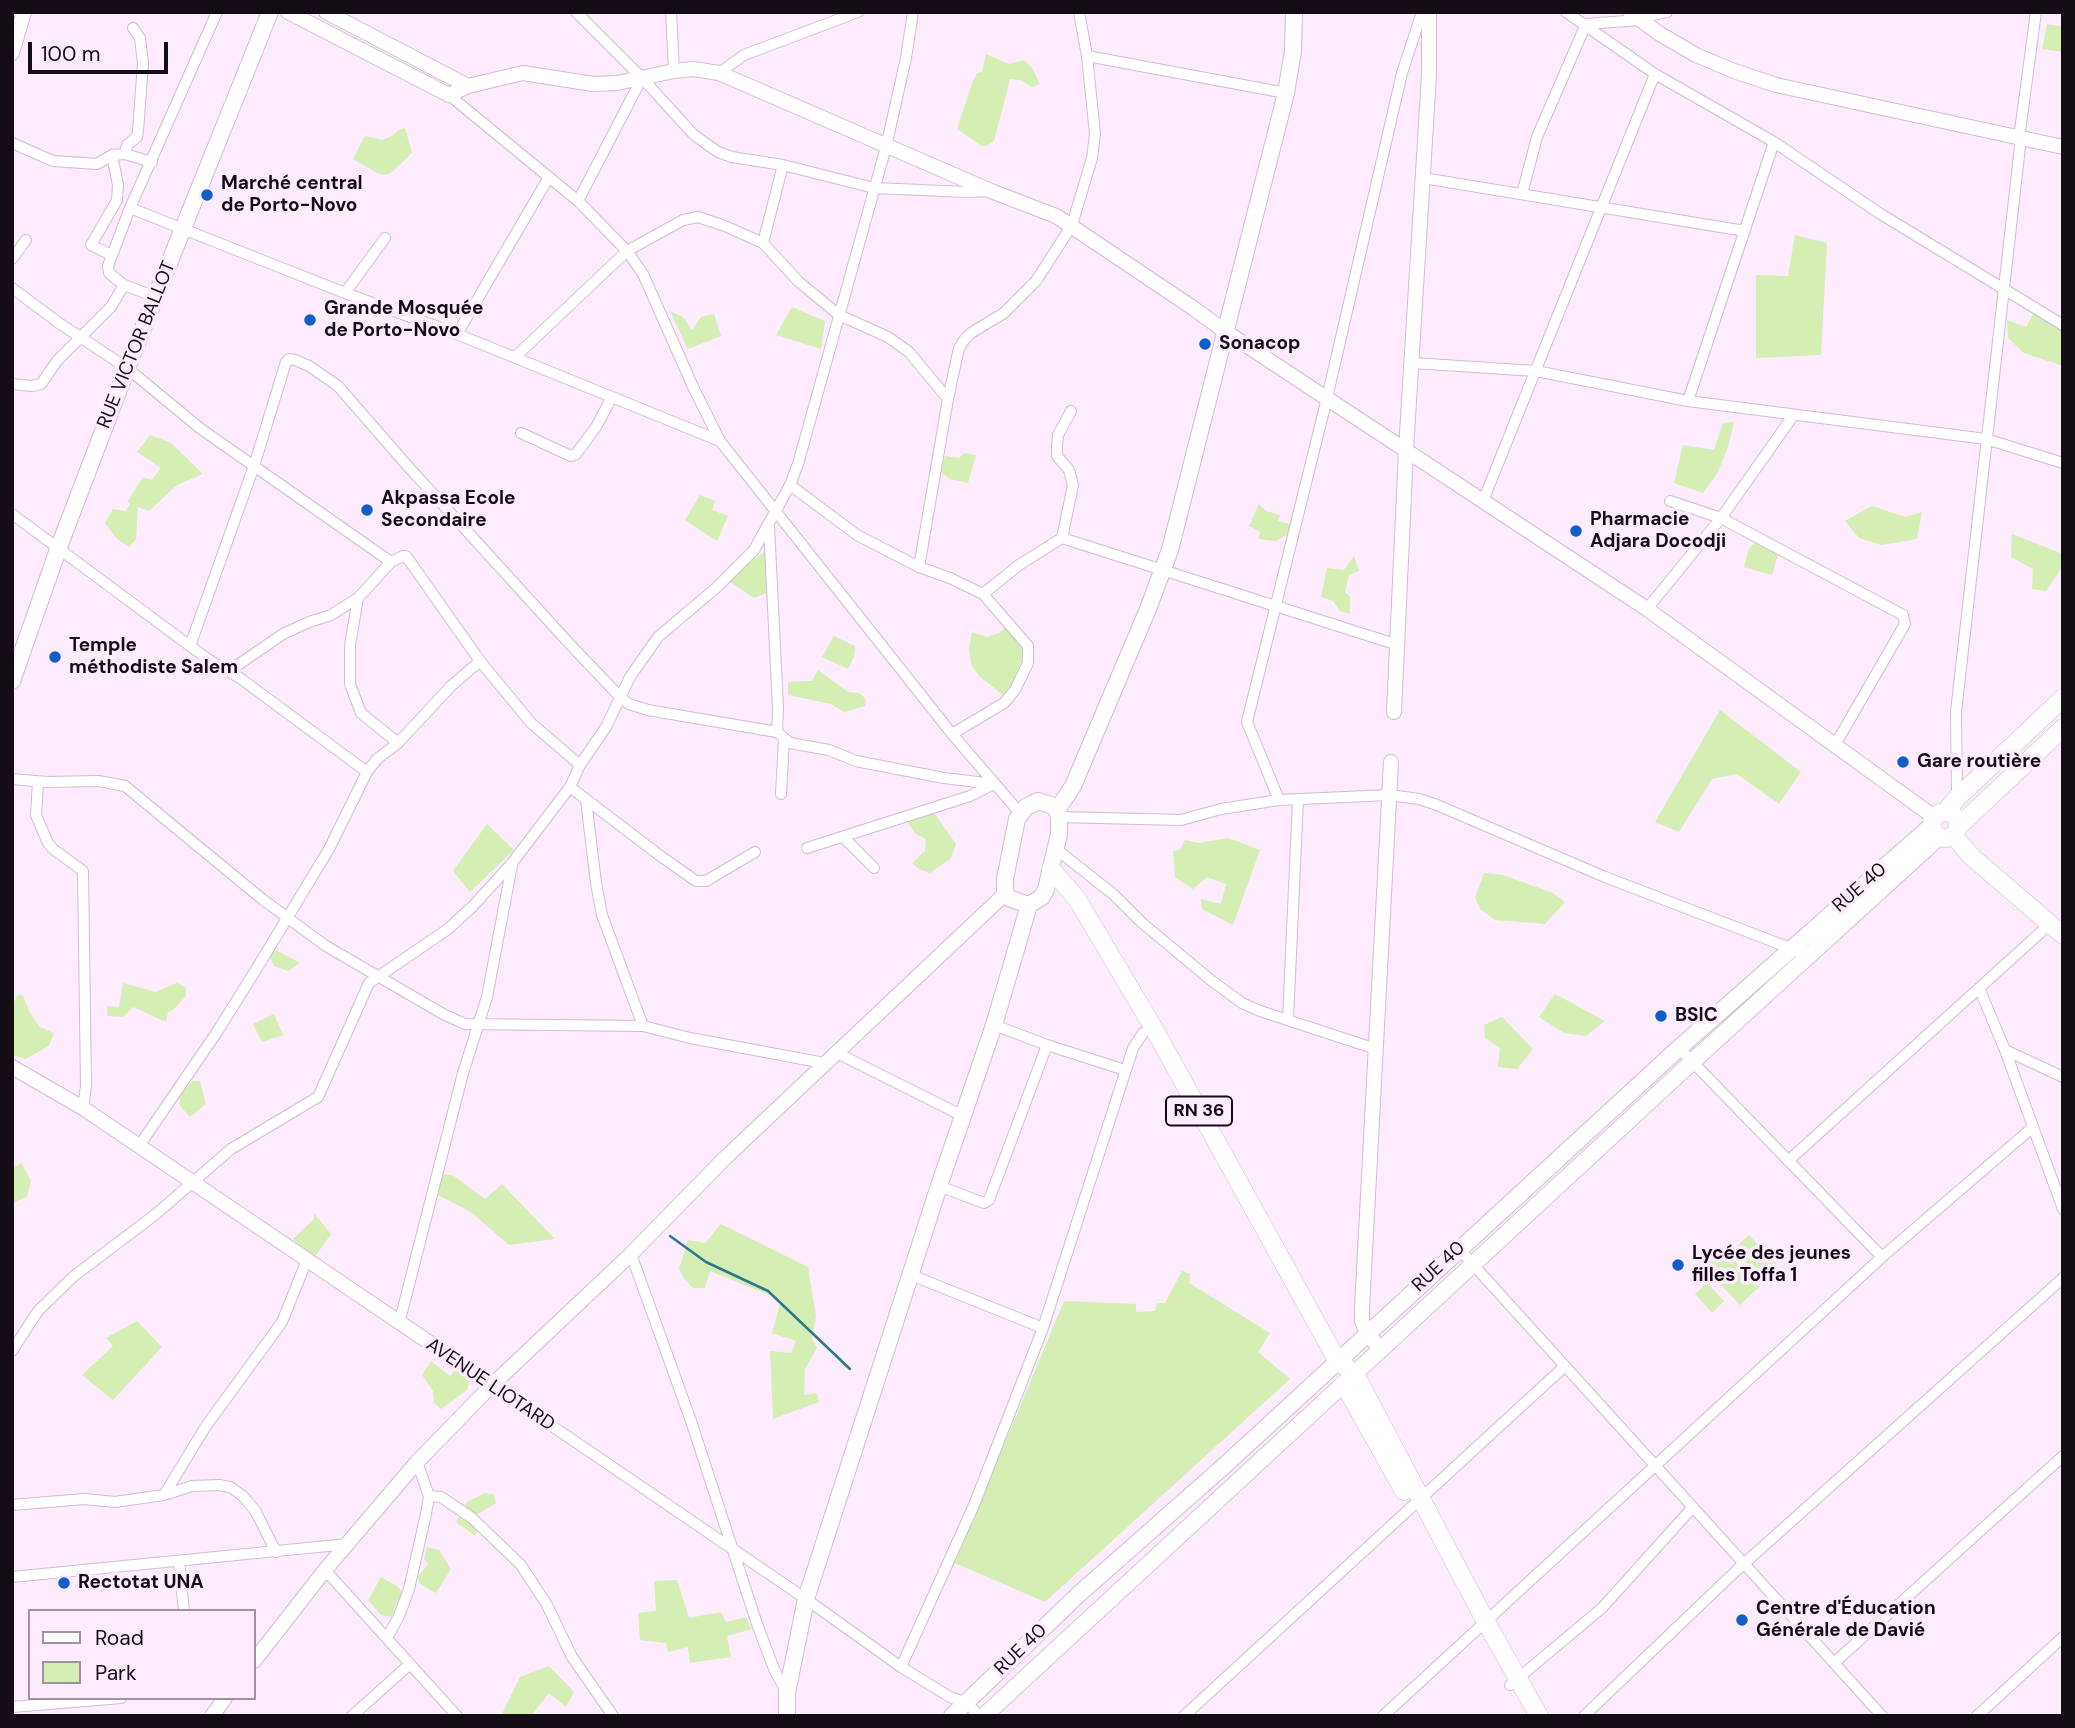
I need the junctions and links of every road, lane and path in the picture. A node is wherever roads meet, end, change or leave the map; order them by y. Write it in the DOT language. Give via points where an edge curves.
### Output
graph roads {
  1 [pos="24,12"];
  2 [pos="217,12"];
  3 [pos="270,12"];
  4 [pos="288,12"];
  5 [pos="326,12"];
  6 [pos="576,12"];
  7 [pos="671,12"];
  8 [pos="858,12"];
  9 [pos="913,12"];
  10 [pos="1079,12"];
  11 [pos="1294,12"];
  12 [pos="1422,12"];
  13 [pos="1429,12"];
  14 [pos="1566,12"];
  15 [pos="1667,12"];
  16 [pos="2036,12"];
  17 [pos="1640,15"];
  18 [pos="1586,24"];
  19 [pos="133,28"];
  20 [pos="12,53"];
  21 [pos="1087,56"];
  22 [pos="674,71"];
  23 [pos="719,73"];
  24 [pos="1655,74"];
  25 [pos="642,78"];
  26 [pos="468,86"];
  27 [pos="1286,93"];
  28 [pos="449,95"];
  29 [pos="2020,135"];
  30 [pos="2063,140"];
  31 [pos="1774,142"];
  32 [pos="12,143"];
  33 [pos="886,146"];
  34 [pos="2063,147"];
  35 [pos="125,154"];
  36 [pos="112,155"];
  37 [pos="152,162"];
  38 [pos="783,165"];
  39 [pos="549,177"];
  40 [pos="1423,177"];
  41 [pos="874,188"];
  42 [pos="991,191"];
  43 [pos="1522,194"];
  44 [pos="578,201"];
  45 [pos="130,208"];
  46 [pos="1601,208"];
  47 [pos="1072,225"];
  48 [pos="183,229"];
  49 [pos="1745,231"];
  50 [pos="385,238"];
  51 [pos="26,240"];
  52 [pos="763,243"];
  53 [pos="627,251"];
  54 [pos="111,255"];
  55 [pos="12,259"];
  56 [pos="124,285"];
  57 [pos="12,288"];
  58 [pos="2003,289"];
  59 [pos="345,293"];
  60 [pos="156,297"];
  61 [pos="839,315"];
  62 [pos="2063,325"];
  63 [pos="1226,332"];
  64 [pos="457,334"];
  65 [pos="80,336"];
  66 [pos="516,357"];
  67 [pos="1413,363"];
  68 [pos="127,368"];
  69 [pos="1536,371"];
  70 [pos="12,384"];
  71 [pos="612,397"];
  72 [pos="1327,398"];
  73 [pos="948,399"];
  74 [pos="1688,401"];
  75 [pos="1070,411"];
  76 [pos="1793,416"];
  77 [pos="521,433"];
  78 [pos="1986,439"];
  79 [pos="720,441"];
  80 [pos="1406,450"];
  81 [pos="2063,463"];
  82 [pos="254,466"];
  83 [pos="790,485"];
  84 [pos="1483,501"];
  85 [pos="1670,501"];
  86 [pos="775,511"];
  87 [pos="12,514"];
  88 [pos="1721,517"];
  89 [pos="769,523"];
  90 [pos="1062,538"];
  91 [pos="59,547"];
  92 [pos="391,562"];
  93 [pos="919,566"];
  94 [pos="1163,570"];
  95 [pos="983,594"];
  96 [pos="358,598"];
  97 [pos="1276,606"];
  98 [pos="1647,609"];
  99 [pos="1398,645"];
  100 [pos="190,646"];
  101 [pos="480,661"];
  102 [pos="229,671"];
  103 [pos="12,681"];
  104 [pos="621,698"];
  105 [pos="2063,698"];
  106 [pos="1394,712"];
  107 [pos="2063,728"];
  108 [pos="952,734"];
  109 [pos="781,736"];
  110 [pos="398,743"];
  111 [pos="1835,745"];
  112 [pos="1391,762"];
  113 [pos="580,765"];
  114 [pos="367,772"];
  115 [pos="12,779"];
  116 [pos="38,782"];
  117 [pos="995,784"];
  118 [pos="570,786"];
  119 [pos="781,794"];
  120 [pos="1389,795"];
  121 [pos="586,800"];
  122 [pos="1279,800"];
  123 [pos="1298,800"];
  124 [pos="1020,813"];
  125 [pos="1058,813"];
  126 [pos="1948,825"];
  127 [pos="842,837"];
  128 [pos="807,848"];
  129 [pos="1056,849"];
  130 [pos="755,852"];
  131 [pos="512,863"];
  132 [pos="874,868"];
  133 [pos="1051,869"];
  134 [pos="1005,894"];
  135 [pos="1029,905"];
  136 [pos="287,916"];
  137 [pos="2057,929"];
  138 [pos="1790,948"];
  139 [pos="1811,956"];
  140 [pos="379,976"];
  141 [pos="1979,988"];
  142 [pos="1287,1019"];
  143 [pos="480,1024"];
  144 [pos="994,1024"];
  145 [pos="643,1026"];
  146 [pos="1153,1027"];
  147 [pos="1047,1045"];
  148 [pos="1679,1048"];
  149 [pos="1376,1049"];
  150 [pos="2005,1050"];
  151 [pos="837,1053"];
  152 [pos="1692,1062"];
  153 [pos="824,1063"];
  154 [pos="12,1067"];
  155 [pos="1125,1070"];
  156 [pos="2063,1077"];
  157 [pos="83,1108"];
  158 [pos="963,1116"];
  159 [pos="2032,1128"];
  160 [pos="139,1146"];
  161 [pos="1788,1161"];
  162 [pos="190,1182"];
  163 [pos="939,1186"];
  164 [pos="2063,1209"];
  165 [pos="1459,1249"];
  166 [pos="631,1254"];
  167 [pos="1882,1257"];
  168 [pos="306,1260"];
  169 [pos="1473,1265"];
  170 [pos="911,1275"];
  171 [pos="2063,1278"];
  172 [pos="12,1323"];
  173 [pos="398,1324"];
  174 [pos="1043,1328"];
  175 [pos="24,1330"];
  176 [pos="1367,1334"];
  177 [pos="1381,1350"];
  178 [pos="12,1351"];
  179 [pos="1337,1360"];
  180 [pos="1565,1366"];
  181 [pos="1350,1379"];
  182 [pos="492,1385"];
  183 [pos="2063,1456"];
  184 [pos="417,1462"];
  185 [pos="1656,1466"];
  186 [pos="164,1495"];
  187 [pos="429,1496"];
  188 [pos="1416,1502"];
  189 [pos="12,1505"];
  190 [pos="1693,1507"];
  191 [pos="348,1544"];
  192 [pos="733,1551"];
  193 [pos="276,1552"];
  194 [pos="179,1561"];
  195 [pos="1745,1564"];
  196 [pos="325,1570"];
  197 [pos="12,1577"];
  198 [pos="806,1599"];
  199 [pos="184,1609"];
  200 [pos="1482,1625"];
  201 [pos="2063,1637"];
  202 [pos="387,1638"];
  203 [pos="256,1658"];
  204 [pos="1834,1662"];
  205 [pos="410,1664"];
  206 [pos="901,1667"];
  207 [pos="1514,1681"];
  208 [pos="787,1693"];
  209 [pos="97,1700"];
  210 [pos="967,1703"];
  211 [pos="12,1707"];
  212 [pos="352,1716"];
  213 [pos="457,1716"];
  214 [pos="613,1716"];
  215 [pos="786,1716"];
  216 [pos="952,1716"];
  217 [pos="979,1716"];
  218 [pos="984,1716"];
  219 [pos="1184,1716"];
  220 [pos="1383,1716"];
  221 [pos="1526,1716"];
  222 [pos="1539,1716"];
  223 [pos="1584,1716"];
  224 [pos="1882,1716"];
  225 [pos="1977,1716"];
  1 -- 20 [label="street"];
  2 -- 37 [label="street"];
  3 -- 48 [label="main road, RUE VICTOR BALLOT"];
  4 -- 28 [label="street"];
  5 -- 26 [label="street"];
  6 -- 25 [label="street"];
  7 -- 22 [label="street"];
  8 -- 23 [label="street" via="744,55"];
  9 -- 33 [label="street"];
  10 -- 21 [label="street"];
  11 -- 27 [label="main road"];
  12 -- 72 [label="street" via="1402,73"];
  13 -- 40 [label="street"];
  14 -- 18 [label="street"];
  15 -- 17 [label="street"];
  16 -- 29 [label="street"];
  17 -- 18 [label="street"];
  17 -- 29 [label="street" via="1698,50 1778,80"];
  18 -- 24 [label="street"];
  18 -- 43 [label="street" via="1537,137"];
  19 -- 35 [label="street" via="140,38 143,62 137,137 127,145"];
  21 -- 27 [label="street"];
  21 -- 47 [label="street" via="1096,140"];
  22 -- 23 [label="street"];
  22 -- 25 [label="street"];
  23 -- 33 [label="street"];
  24 -- 31 [label="street"];
  24 -- 46 [label="street"];
  25 -- 26 [label="street" via="593,84 523,73"];
  25 -- 38 [label="street" via="706,145 732,157"];
  25 -- 44 [label="street"];
  26 -- 28 [label="street"];
  27 -- 63 [label="main road"];
  28 -- 39 [label="street"];
  29 -- 30 [label="street"];
  29 -- 34 [label="street"];
  29 -- 58 [label="street"];
  31 -- 49 [label="street"];
  31 -- 58 [label="street"];
  32 -- 36 [label="street" via="53,161 97,164"];
  33 -- 41 [label="street"];
  33 -- 42 [label="street"];
  35 -- 36 [label="street"];
  35 -- 37 [label="street"];
  36 -- 54 [label="street" via="117,200 91,245"];
  37 -- 45 [label="street"];
  38 -- 41 [label="street"];
  38 -- 52 [label="street"];
  39 -- 44 [label="street"];
  39 -- 64 [label="street"];
  40 -- 43 [label="street"];
  40 -- 67 [label="street"];
  41 -- 42 [label="street"];
  41 -- 61 [label="street"];
  42 -- 47 [label="street"];
  43 -- 46 [label="street"];
  44 -- 53 [label="street"];
  45 -- 48 [label="street"];
  45 -- 54 [label="street"];
  46 -- 49 [label="street"];
  46 -- 69 [label="street"];
  47 -- 63 [label="street"];
  47 -- 73 [label="street" via="1036,281 1004,313 965,339"];
  48 -- 59 [label="street"];
  48 -- 60 [label="main road, RUE VICTOR BALLOT"];
  49 -- 74 [label="street"];
  50 -- 59 [label="street"];
  51 -- 55 [label="street"];
  52 -- 53 [label="street" via="689,217"];
  52 -- 61 [label="street" via="799,282"];
  53 -- 66 [label="street"];
  53 -- 79 [label="street" via="643,274"];
  54 -- 56 [label="street" via="108,272"];
  56 -- 60 [label="street"];
  56 -- 65 [label="street" via="111,307"];
  57 -- 65 [label="street"];
  58 -- 62 [label="street"];
  58 -- 78 [label="street"];
  59 -- 64 [label="street"];
  60 -- 68 [label="main road, RUE VICTOR BALLOT"];
  61 -- 73 [label="street" via="909,352"];
  61 -- 83 [label="street"];
  63 -- 72 [label="street"];
  63 -- 94 [label="main road"];
  64 -- 66 [label="street"];
  65 -- 68 [label="street"];
  65 -- 70 [label="street" via="41,384"];
  66 -- 71 [label="street"];
  67 -- 69 [label="street"];
  67 -- 80 [label="street"];
  68 -- 82 [label="street"];
  68 -- 91 [label="main road, RUE VICTOR BALLOT"];
  69 -- 74 [label="street"];
  69 -- 84 [label="street"];
  71 -- 77 [label="street" via="596,427 571,456"];
  71 -- 79 [label="street"];
  72 -- 80 [label="street"];
  72 -- 97 [label="street"];
  73 -- 93 [label="street"];
  74 -- 76 [label="street"];
  75 -- 90 [label="street" via="1057,446 1057,456 1069,470 1073,485"];
  76 -- 78 [label="street"];
  76 -- 88 [label="street"];
  78 -- 81 [label="street"];
  78 -- 126 [label="street"];
  79 -- 86 [label="street"];
  80 -- 84 [label="street"];
  80 -- 99 [label="street"];
  82 -- 92 [label="street"];
  82 -- 100 [label="street"];
  82 -- 104 [label="street" via="286,362 295,360 309,366 338,386"];
  83 -- 86 [label="street"];
  83 -- 93 [label="street" via="857,535"];
  84 -- 98 [label="street"];
  85 -- 88 [label="street"];
  86 -- 89 [label="street"];
  86 -- 108 [label="street"];
  87 -- 91 [label="street"];
  88 -- 98 [label="street"];
  88 -- 111 [label="street" via="1903,615 1905,624"];
  89 -- 104 [label="street" via="740,565 658,636"];
  89 -- 109 [label="street"];
  90 -- 94 [label="street"];
  90 -- 95 [label="street"];
  91 -- 100 [label="street"];
  91 -- 103 [label="main road, RUE VICTOR BALLOT"];
  92 -- 96 [label="street"];
  92 -- 101 [label="street" via="403,556 409,559"];
  93 -- 95 [label="street"];
  94 -- 97 [label="street"];
  94 -- 125 [label="main road"];
  95 -- 108 [label="street" via="1028,646 1028,663 1004,703"];
  96 -- 102 [label="street" via="331,615 283,634"];
  96 -- 110 [label="street" via="349,645 349,684 361,713"];
  97 -- 99 [label="street"];
  97 -- 122 [label="street" via="1247,722"];
  98 -- 111 [label="street"];
  99 -- 106 [label="street"];
  100 -- 102 [label="street"];
  101 -- 110 [label="street"];
  101 -- 113 [label="street" via="531,723"];
  102 -- 114 [label="street"];
  104 -- 109 [label="street" via="648,710"];
  104 -- 113 [label="street"];
  105 -- 126 [label="main road"];
  107 -- 126 [label="main road"];
  108 -- 117 [label="street"];
  109 -- 117 [label="street" via="798,746 829,750 856,761"];
  109 -- 119 [label="street"];
  110 -- 114 [label="street"];
  111 -- 126 [label="street"];
  112 -- 120 [label="street"];
  113 -- 118 [label="street"];
  114 -- 136 [label="street" via="330,849"];
  115 -- 116 [label="street"];
  116 -- 136 [label="street" via="98,781 125,786"];
  116 -- 157 [label="street" via="36,815 43,832 53,849 83,871"];
  117 -- 124 [label="street"];
  117 -- 127 [label="street"];
  118 -- 121 [label="street"];
  118 -- 131 [label="street"];
  120 -- 123 [label="street"];
  120 -- 138 [label="street" via="1437,805 1605,877"];
  120 -- 149 [label="street"];
  121 -- 130 [label="street" via="696,881 706,881"];
  121 -- 145 [label="street" via="602,915"];
  122 -- 123 [label="street"];
  122 -- 125 [label="street" via="1181,820"];
  123 -- 142 [label="street"];
  124 -- 125 [label="main road" via="1038,801 1051,804"];
  124 -- 134 [label="main road"];
  125 -- 129 [label="main road"];
  126 -- 137 [label="main road"];
  126 -- 138 [label="main road, RUE 40"];
  126 -- 139 [label="main road, RUE 40"];
  127 -- 128 [label="street"];
  127 -- 132 [label="street"];
  129 -- 133 [label="main road"];
  129 -- 142 [label="street" via="1212,981 1250,1007"];
  131 -- 140 [label="street" via="448,929"];
  131 -- 143 [label="street"];
  133 -- 135 [label="main road" via="1042,897"];
  133 -- 146 [label="main road, RN 36" via="1077,899"];
  134 -- 135 [label="main road"];
  134 -- 151 [label="street"];
  135 -- 144 [label="main road"];
  136 -- 140 [label="street" via="326,946"];
  136 -- 160 [label="street" via="217,1032"];
  137 -- 141 [label="street"];
  138 -- 139 [label="street"];
  138 -- 148 [label="main road, RUE 40"];
  139 -- 152 [label="main road, RUE 40"];
  140 -- 143 [label="street" via="458,1021"];
  140 -- 162 [label="street" via="365,989 318,1097 231,1149"];
  141 -- 150 [label="street"];
  141 -- 161 [label="street"];
  142 -- 149 [label="street"];
  143 -- 145 [label="street"];
  143 -- 173 [label="street" via="459,1086"];
  144 -- 147 [label="street"];
  144 -- 158 [label="main road"];
  145 -- 153 [label="street"];
  146 -- 155 [label="street" via="1137,1039"];
  146 -- 179 [label="main road, RN 36"];
  147 -- 155 [label="street"];
  147 -- 163 [label="street" via="989,1200 984,1203"];
  148 -- 152 [label="street"];
  148 -- 165 [label="main road, RUE 40"];
  149 -- 176 [label="street" via="1362,1308"];
  150 -- 156 [label="street"];
  150 -- 159 [label="street"];
  151 -- 153 [label="street"];
  151 -- 158 [label="street"];
  152 -- 161 [label="street"];
  152 -- 169 [label="main road, RUE 40"];
  153 -- 166 [label="street"];
  154 -- 157 [label="street, AVENUE LIOTARD"];
  155 -- 174 [label="street"];
  157 -- 160 [label="street, AVENUE LIOTARD"];
  158 -- 163 [label="main road"];
  159 -- 164 [label="street"];
  159 -- 167 [label="street"];
  160 -- 162 [label="street, AVENUE LIOTARD"];
  161 -- 167 [label="street"];
  162 -- 168 [label="street, AVENUE LIOTARD"];
  162 -- 175 [label="street" via="74,1276"];
  163 -- 170 [label="main road"];
  165 -- 169 [label="street"];
  165 -- 176 [label="main road, RUE 40"];
  166 -- 182 [label="street"];
  166 -- 192 [label="street"];
  167 -- 185 [label="street"];
  168 -- 173 [label="street, AVENUE LIOTARD"];
  168 -- 186 [label="street" via="282,1322 206,1426"];
  169 -- 177 [label="main road, RUE 40"];
  169 -- 180 [label="street"];
  170 -- 174 [label="street"];
  170 -- 198 [label="main road"];
  171 -- 195 [label="street"];
  172 -- 175 [label="street"];
  173 -- 182 [label="street, AVENUE LIOTARD"];
  174 -- 206 [label="street" via="969,1517"];
  175 -- 178 [label="street"];
  176 -- 177 [label="street"];
  176 -- 179 [label="main road, RUE 40"];
  177 -- 181 [label="main road, RUE 40"];
  179 -- 181 [label="main road, RN 36"];
  179 -- 210 [label="main road, RUE 40" via="1079,1594"];
  180 -- 185 [label="street"];
  180 -- 188 [label="street"];
  181 -- 188 [label="main road, RN 36"];
  181 -- 218 [label="main road, RUE 40"];
  182 -- 184 [label="street"];
  182 -- 192 [label="street, AVENUE LIOTARD"];
  183 -- 204 [label="street"];
  184 -- 187 [label="street"];
  184 -- 191 [label="street"];
  185 -- 190 [label="street"];
  185 -- 200 [label="street"];
  186 -- 189 [label="street" via="115,1502 84,1499"];
  186 -- 193 [label="street" via="206,1484 230,1487 256,1513"];
  187 -- 202 [label="street" via="409,1589"];
  187 -- 214 [label="street" via="440,1497 472,1518 521,1565 572,1657"];
  188 -- 200 [label="main road, RN 36"];
  188 -- 219 [label="street"];
  190 -- 195 [label="street"];
  190 -- 207 [label="street" via="1602,1608"];
  191 -- 193 [label="street"];
  191 -- 196 [label="street"];
  192 -- 198 [label="street, AVENUE LIOTARD"];
  192 -- 208 [label="street" via="774,1669"];
  193 -- 194 [label="street"];
  194 -- 197 [label="street"];
  194 -- 199 [label="street"];
  195 -- 204 [label="street"];
  195 -- 223 [label="street"];
  196 -- 202 [label="street"];
  196 -- 203 [label="street"];
  198 -- 206 [label="street, AVENUE LIOTARD"];
  198 -- 208 [label="main road"];
  200 -- 207 [label="main road, RN 36"];
  200 -- 220 [label="street"];
  201 -- 225 [label="street"];
  202 -- 205 [label="street"];
  204 -- 224 [label="street"];
  205 -- 212 [label="street"];
  205 -- 213 [label="street"];
  206 -- 210 [label="street, AVENUE LIOTARD"];
  207 -- 221 [label="main road, RN 36"];
  207 -- 222 [label="main road, RN 36"];
  208 -- 215 [label="main road"];
  209 -- 211 [label="street"];
  210 -- 216 [label="main road, RUE 40"];
  210 -- 217 [label="street"];
}
